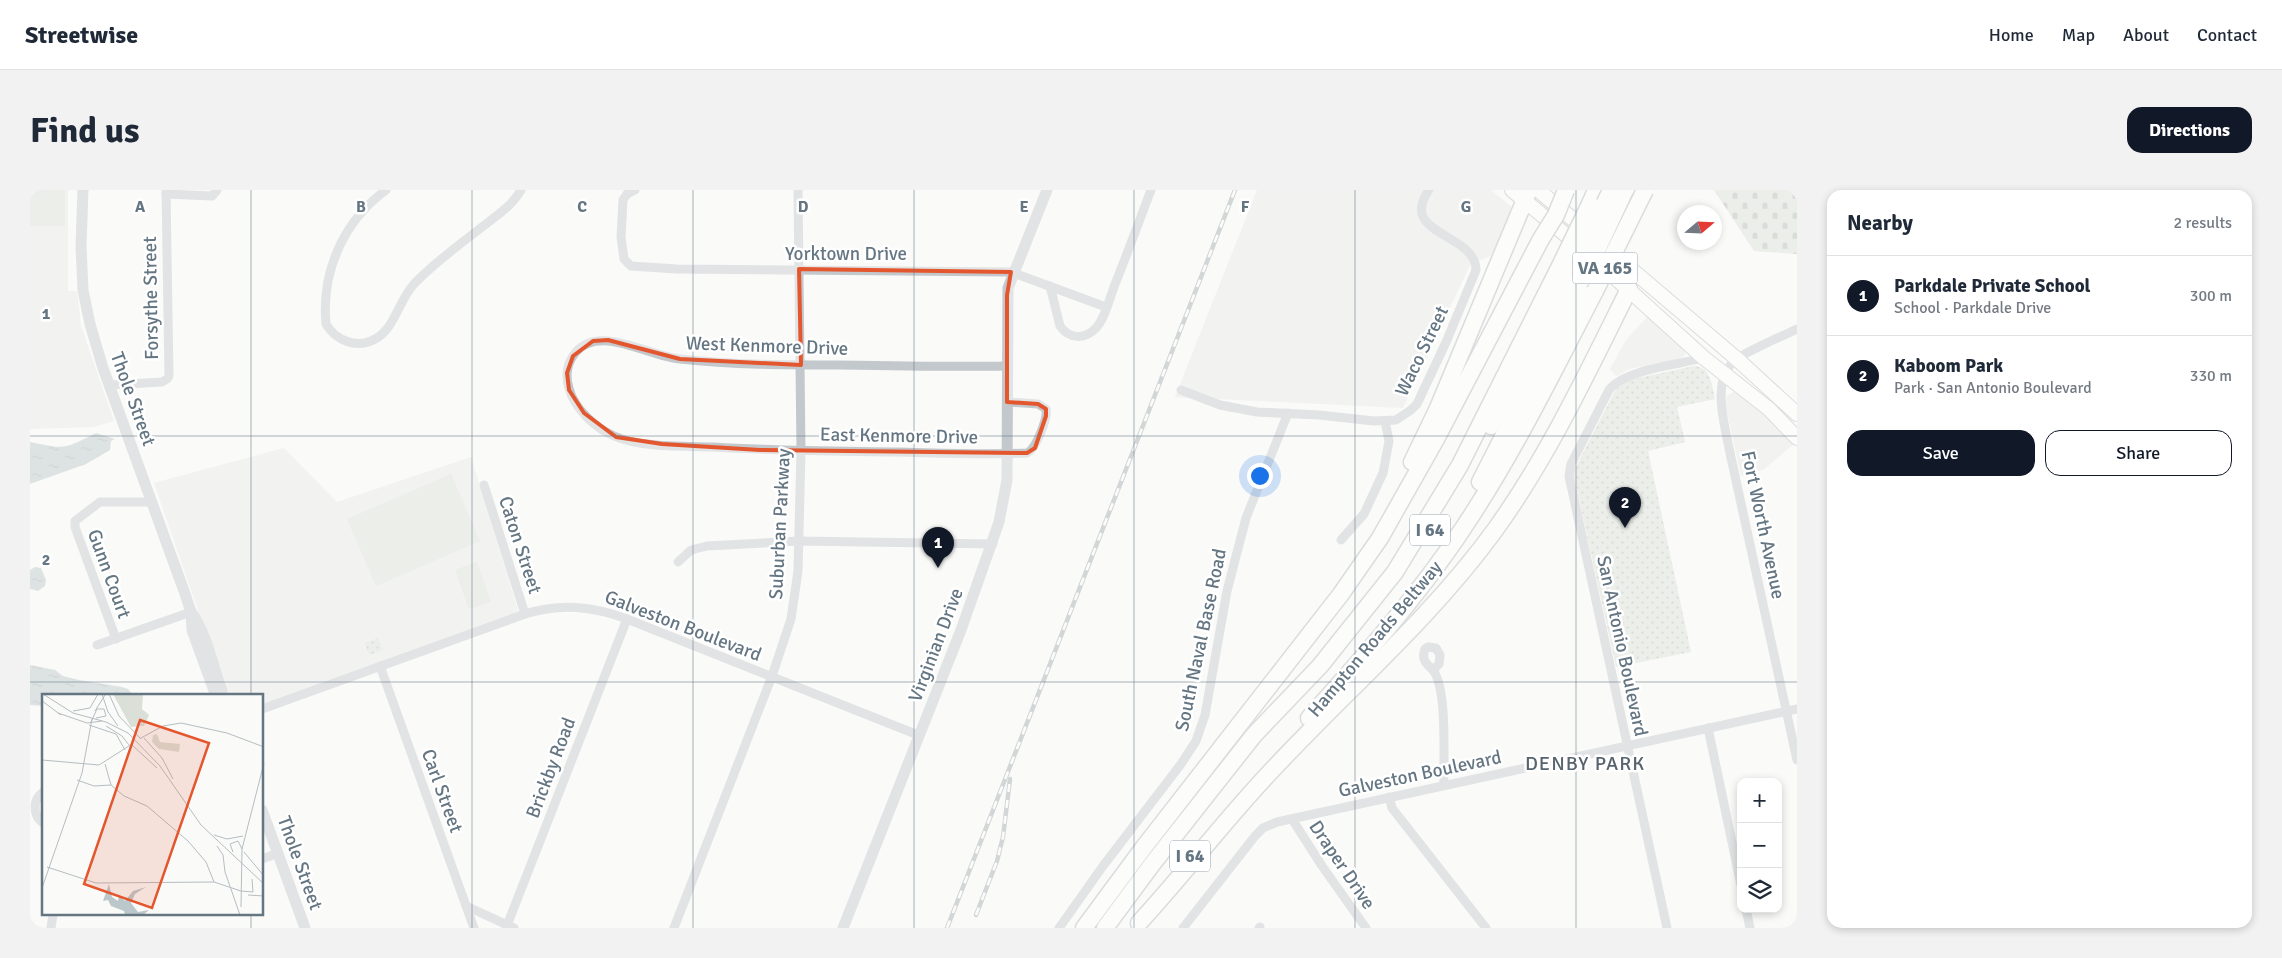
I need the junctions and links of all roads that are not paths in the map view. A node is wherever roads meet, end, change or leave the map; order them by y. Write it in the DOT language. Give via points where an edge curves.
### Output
graph roads {
  1 [pos="83,190"];
  2 [pos="218,190"];
  3 [pos="386,190"];
  4 [pos="521,190"];
  5 [pos="635,190"];
  6 [pos="798,190"];
  7 [pos="1047,190"];
  8 [pos="1151,190"];
  9 [pos="1429,190"];
  10 [pos="1538,190"];
  11 [pos="1560,190"];
  12 [pos="1566,190"];
  13 [pos="1611,190"];
  14 [pos="1625,190"];
  15 [pos="1645,190"];
  16 [pos="166,192"];
  17 [pos="1522,193"];
  18 [pos="1593,197"];
  19 [pos="1541,239"];
  20 [pos="1629,267"];
  21 [pos="799,269"];
  22 [pos="1014,273"];
  23 [pos="1579,274"];
  24 [pos="1050,286"];
  25 [pos="1629,289"];
  26 [pos="1106,307"];
  27 [pos="1797,329"];
  28 [pos="1704,358"];
  29 [pos="1737,359"];
  30 [pos="800,365"];
  31 [pos="1008,366"];
  32 [pos="1725,374"];
  33 [pos="110,385"];
  34 [pos="1181,390"];
  35 [pos="570,393"];
  36 [pos="1008,402"];
  37 [pos="1288,413"];
  38 [pos="1797,414"];
  39 [pos="1385,421"];
  40 [pos="1797,438"];
  41 [pos="801,451"];
  42 [pos="1007,454"];
  43 [pos="484,485"];
  44 [pos="152,502"];
  45 [pos="1342,540"];
  46 [pos="799,541"];
  47 [pos="993,544"];
  48 [pos="678,562"];
  49 [pos="191,612"];
  50 [pos="525,614"];
  51 [pos="627,619"];
  52 [pos="116,639"];
  53 [pos="97,645"];
  54 [pos="1298,649"];
  55 [pos="380,666"];
  56 [pos="1433,670"];
  57 [pos="212,674"];
  58 [pos="772,676"];
  59 [pos="216,694"];
  60 [pos="222,694"];
  61 [pos="264,708"];
  62 [pos="1797,709"];
  63 [pos="1786,711"];
  64 [pos="1708,728"];
  65 [pos="918,735"];
  66 [pos="1627,746"];
  67 [pos="1797,760"];
  68 [pos="1444,785"];
  69 [pos="42,793"];
  70 [pos="1389,797"];
  71 [pos="264,815"];
  72 [pos="1292,819"];
  73 [pos="42,822"];
  74 [pos="278,853"];
  75 [pos="264,858"];
  76 [pos="1737,868"];
  77 [pos="466,906"];
  78 [pos="1747,913"];
  79 [pos="1137,925"];
  80 [pos="509,927"];
  81 [pos="1184,927"];
  82 [pos="305,928"];
  83 [pos="474,928"];
  84 [pos="674,928"];
  85 [pos="843,928"];
  86 [pos="1059,928"];
  87 [pos="1084,928"];
  88 [pos="1105,928"];
  89 [pos="1366,928"];
  90 [pos="1486,928"];
  91 [pos="1667,928"];
  92 [pos="1750,928"];
  1 -- 33 [label="street, Thole Street" via="81,246 85,305"];
  2 -- 16 [label="street" via="209,196"];
  3 -- 4 [label="street" via="353,221 332,264 326,285 328,328 353,343 369,342 388,329 413,285 505,209"];
  5 -- 21 [label="street, Yorktown Drive" via="623,200 621,236 625,262 630,266"];
  6 -- 21 [label="street, Suburban Parkway"];
  7 -- 22 [label="street, Virginian Drive"];
  8 -- 26 [label="street"];
  9 -- 39 [label="street, Waco Street" via="1421,205 1422,217 1470,254 1476,270 1417,404 1403,416"];
  10 -- 20 [label="main road, VA 165"];
  11 -- 19 [label="highway, bridge"];
  12 -- 19 [label="highway, I 64, bridge"];
  13 -- 23 [label="highway, I 64, bridge"];
  14 -- 23 [label="highway, bridge"];
  15 -- 23 [label="highway, Hampton Roads Beltway / I 64, bridge"];
  16 -- 33 [label="street, Forsythe Street" via="169,376 162,382"];
  17 -- 25 [label="main road, VA 165"];
  17 -- 54 [label="highway" via="1438,408 1414,458"];
  18 -- 23 [label="highway, bridge"];
  19 -- 54 [label="highway, I 64" via="1402,501 1356,572"];
  20 -- 25 [label="main road"];
  20 -- 29 [label="main road, VA 165"];
  21 -- 22 [label="street, Yorktown Drive"];
  21 -- 30 [label="street, Suburban Parkway"];
  22 -- 24 [label="street, Yorktown Drive"];
  22 -- 31 [label="street, Virginian Drive" via="1007,295"];
  23 -- 79 [label="highway, Hampton Roads Beltway / I 64" via="1541,395 1485,494 1446,552 1402,612 1207,834"];
  23 -- 88 [label="highway" via="1395,572 1320,666 1254,735"];
  24 -- 26 [label="street, Yorktown Drive"];
  24 -- 26 [label="street" via="1060,326 1072,336 1091,333"];
  25 -- 28 [label="main road, VA 165"];
  25 -- 79 [label="highway" via="1552,439 1469,565 1408,634 1275,766"];
  27 -- 29 [label="street"];
  28 -- 32 [label="main road, VA 165"];
  28 -- 66 [label="street, San Antonio Boulevard" via="1635,374 1616,382 1608,390 1569,471"];
  29 -- 32 [label="street"];
  29 -- 38 [label="main road, VA 165"];
  30 -- 31 [label="street, West Kenmore Drive"];
  30 -- 35 [label="street, West Kenmore Drive" via="680,360 601,340 586,343 573,356 567,373"];
  30 -- 41 [label="street, Suburban Parkway"];
  31 -- 36 [label="street, Virginian Drive"];
  32 -- 40 [label="main road, VA 165" via="1769,409"];
  32 -- 63 [label="street, Fort Worth Avenue" via="1722,394 1724,420"];
  33 -- 44 [label="street, Thole Street"];
  34 -- 37 [label="street, Waco Street" via="1241,410"];
  35 -- 41 [label="street, East Kenmore Drive" via="592,421 616,437 662,444"];
  36 -- 42 [label="street, Virginian Drive"];
  36 -- 42 [label="street, East Kenmore Drive" via="1038,404 1047,412 1032,452"];
  37 -- 39 [label="street, Waco Street"];
  37 -- 86 [label="street, South Naval Base Road" via="1246,518 1227,591 1205,715 1196,741"];
  39 -- 45 [label="street" via="1389,441 1383,473 1364,514"];
  41 -- 42 [label="street, East Kenmore Drive"];
  41 -- 46 [label="street, Suburban Parkway"];
  42 -- 47 [label="street, Virginian Drive" via="1005,496"];
  43 -- 50 [label="street, Caton Street"];
  44 -- 49 [label="street, Thole Street"];
  44 -- 52 [label="street, Gunn Court" via="100,502 74,521"];
  46 -- 47 [label="street"];
  46 -- 48 [label="street" via="707,546 691,550"];
  46 -- 58 [label="street, Suburban Parkway" via="791,620"];
  47 -- 65 [label="street, Virginian Drive"];
  49 -- 52 [label="street, Gunn Court"];
  49 -- 57 [label="street, Thole Street" via="201,627"];
  50 -- 51 [label="street, Galveston Boulevard" via="553,608 582,607"];
  50 -- 55 [label="street, Galveston Boulevard"];
  51 -- 58 [label="street, Galveston Boulevard"];
  51 -- 80 [label="street, Brickby Road"];
  52 -- 53 [label="street, Gunn Court"];
  54 -- 87 [label="highway, I 64"];
  55 -- 61 [label="street, Galveston Boulevard"];
  55 -- 77 [label="street, Carl Street"];
  56 -- 68 [label="street" via="1439,684 1442,707"];
  57 -- 59 [label="street, Thole Street"];
  57 -- 60 [label="street, Thole Street"];
  58 -- 65 [label="street, Galveston Boulevard"];
  58 -- 84 [label="street, Suburban Parkway"];
  62 -- 63 [label="street, Galveston Boulevard"];
  63 -- 64 [label="street, Galveston Boulevard"];
  63 -- 67 [label="street, Fort Worth Avenue"];
  64 -- 66 [label="street, Galveston Boulevard"];
  64 -- 76 [label="street"];
  65 -- 85 [label="street, Virginian Drive"];
  66 -- 68 [label="street, Galveston Boulevard"];
  66 -- 91 [label="street, San Antonio Boulevard"];
  68 -- 70 [label="street, Galveston Boulevard"];
  69 -- 73 [label="street" via="37,797 34,809"];
  70 -- 72 [label="street, Galveston Boulevard"];
  70 -- 90 [label="street" via="1396,814"];
  71 -- 74 [label="street, Thole Street"];
  72 -- 81 [label="street, Galveston Boulevard" via="1270,825 1258,833"];
  72 -- 89 [label="street, Draper Drive"];
  74 -- 75 [label="street"];
  74 -- 82 [label="street, Thole Street"];
  77 -- 80 [label="street"];
  77 -- 83 [label="street, Carl Street"];
  78 -- 92 [label="street"];
}
